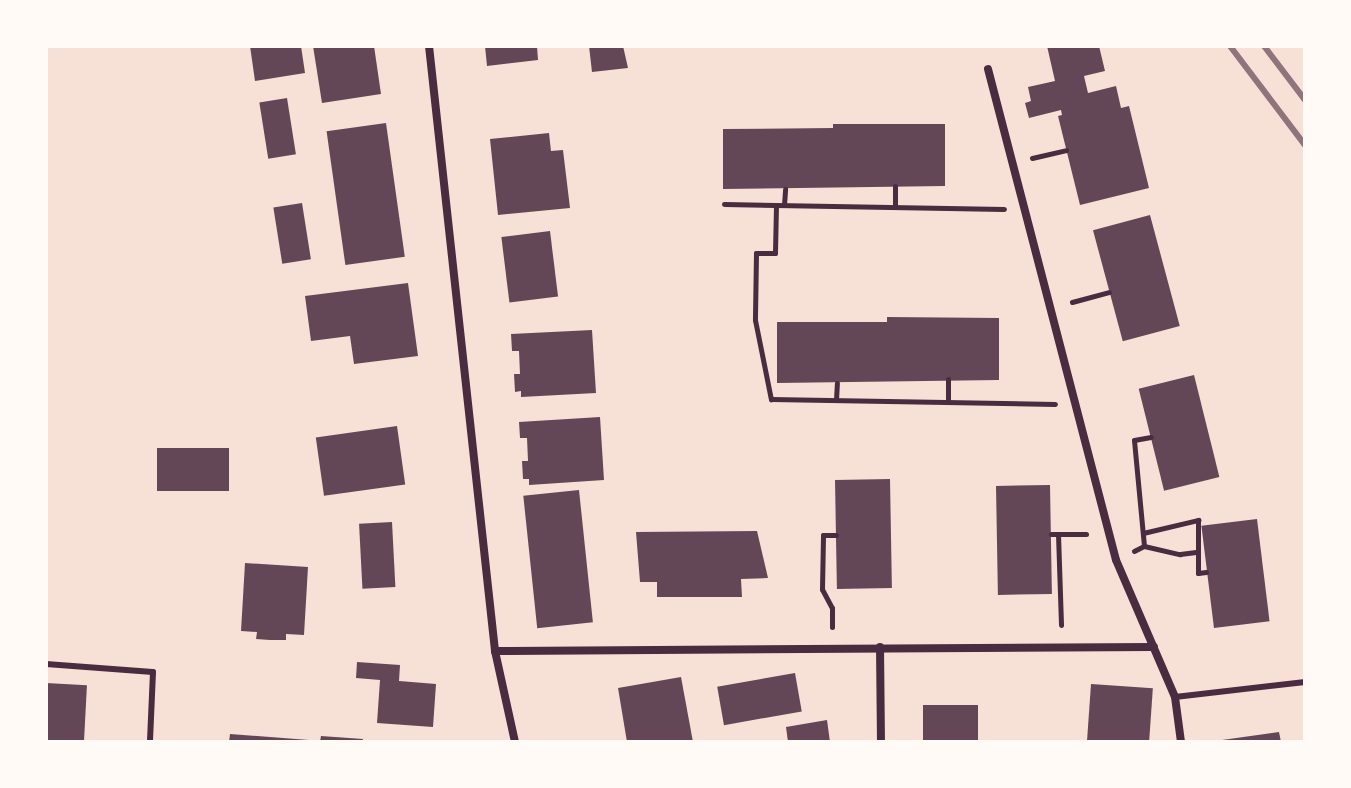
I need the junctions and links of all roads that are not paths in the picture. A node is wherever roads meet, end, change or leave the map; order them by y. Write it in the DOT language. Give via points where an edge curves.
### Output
graph roads {
  1 [pos="429,46"];
  2 [pos="988,69"];
  3 [pos="880,647"];
  4 [pos="1154,647"];
  5 [pos="495,651"];
  6 [pos="46,664"];
  7 [pos="1305,682"];
  8 [pos="1175,697"];
  9 [pos="150,742"];
  10 [pos="515,742"];
  11 [pos="881,742"];
  12 [pos="1181,742"];
  1 -- 5 [label="street"];
  2 -- 4 [label="street" via="1116,560"];
  3 -- 4 [label="street"];
  3 -- 5 [label="street"];
  3 -- 11 [label="street"];
  4 -- 8 [label="street"];
  5 -- 10 [label="street"];
  6 -- 9 [label="lane" via="153,672"];
  7 -- 8 [label="lane"];
  8 -- 12 [label="street"];
}
